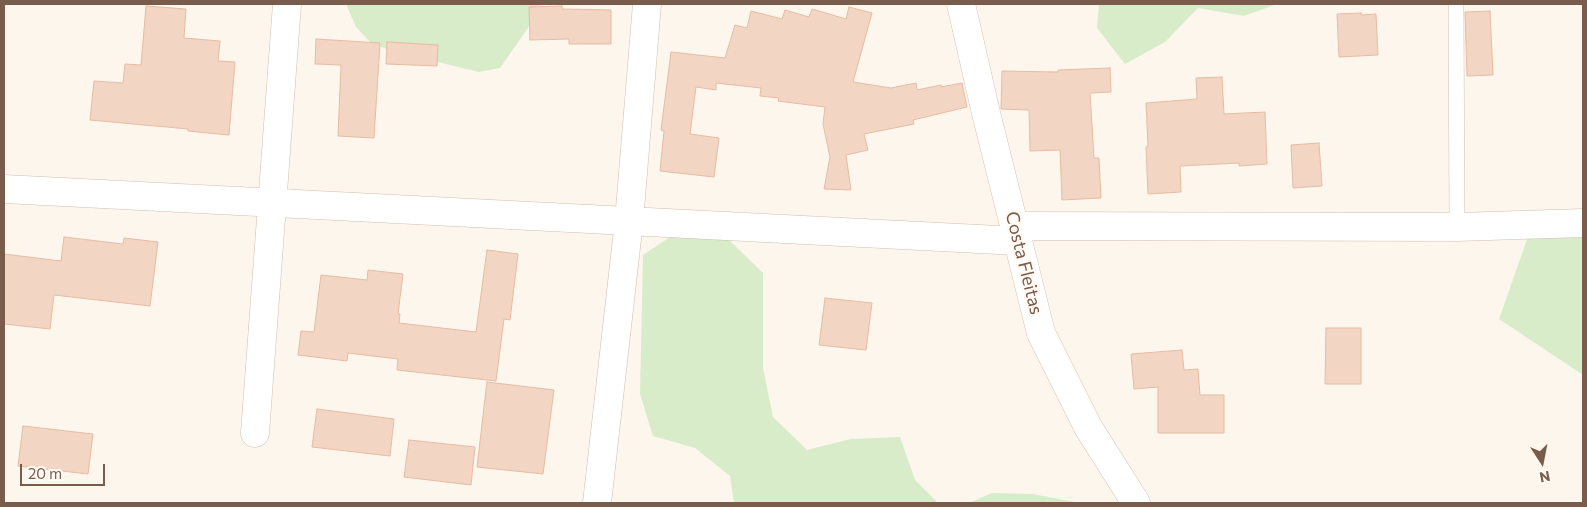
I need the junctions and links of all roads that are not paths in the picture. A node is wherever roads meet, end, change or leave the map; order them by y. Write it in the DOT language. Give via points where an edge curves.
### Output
graph roads {
  1 [pos="287,4"];
  2 [pos="646,4"];
  3 [pos="961,4"];
  4 [pos="1456,4"];
  5 [pos="4,189"];
  6 [pos="272,203"];
  7 [pos="629,221"];
  8 [pos="1583,223"];
  9 [pos="1457,226"];
  10 [pos="1016,234"];
  11 [pos="255,433"];
  12 [pos="597,503"];
  13 [pos="1136,503"];
  1 -- 6 [label="street"];
  2 -- 7 [label="street"];
  3 -- 10 [label="street, Costa Fleitas"];
  4 -- 9 [label="lane"];
  5 -- 6 [label="street"];
  6 -- 7 [label="street"];
  6 -- 11 [label="street"];
  7 -- 10 [label="street"];
  7 -- 12 [label="street"];
  8 -- 9 [label="street"];
  9 -- 10 [label="street"];
  10 -- 13 [label="street, Costa Fleitas" via="1041,333 1088,427"];
}
